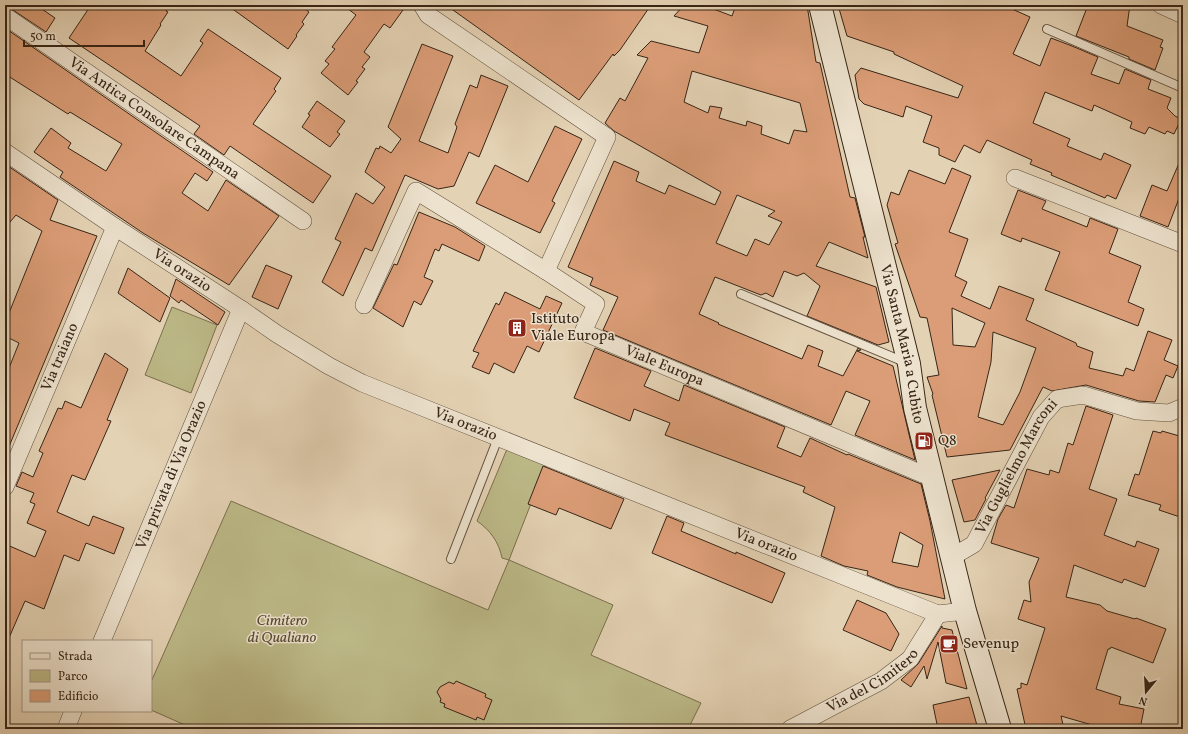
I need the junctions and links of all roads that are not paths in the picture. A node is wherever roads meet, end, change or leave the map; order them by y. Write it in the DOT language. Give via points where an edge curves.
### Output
graph roads {
  1 [pos="422,5"];
  2 [pos="820,5"];
  3 [pos="1161,5"];
  4 [pos="1183,15"];
  5 [pos="5,16"];
  6 [pos="1047,29"];
  7 [pos="1183,88"];
  8 [pos="6,154"];
  9 [pos="1016,178"];
  10 [pos="303,221"];
  11 [pos="115,227"];
  12 [pos="1183,244"];
  13 [pos="546,271"];
  14 [pos="741,294"];
  15 [pos="364,305"];
  16 [pos="241,309"];
  17 [pos="909,364"];
  18 [pos="1183,407"];
  19 [pos="498,438"];
  20 [pos="932,478"];
  21 [pos="5,487"];
  22 [pos="952,557"];
  23 [pos="451,559"];
  24 [pos="965,611"];
  25 [pos="938,614"];
  26 [pos="102,640"];
  27 [pos="73,712"];
  28 [pos="66,729"];
  29 [pos="790,729"];
  30 [pos="1000,729"];
  1 -- 13 [label="street" via="428,15 607,137"];
  2 -- 17 [label="main road, Via Santa Maria a Cubito"];
  3 -- 4 [label="street"];
  5 -- 10 [label="street, Via Antica Consolare Campana"];
  6 -- 7 [label="lane"];
  8 -- 11 [label="street, Via orazio"];
  9 -- 12 [label="street"];
  11 -- 16 [label="street, Via orazio"];
  11 -- 21 [label="street, Via traiano"];
  13 -- 15 [label="street, Viale Europa" via="416,191"];
  13 -- 20 [label="street, Viale Europa" via="596,304 582,332"];
  14 -- 17 [label="lane"];
  16 -- 19 [label="street, Via orazio" via="329,366 362,383"];
  16 -- 26 [label="street, Via privata di Via Orazio"];
  17 -- 20 [label="main road, Via Santa Maria a Cubito" via="914,408"];
  18 -- 22 [label="street, Via Guglielmo Marconi" via="1169,414 1137,411 1083,395 1057,399 1041,417 974,544"];
  19 -- 23 [label="lane"];
  19 -- 25 [label="street, Via orazio"];
  20 -- 22 [label="main road, Via Santa Maria a Cubito"];
  22 -- 24 [label="main road, Via Santa Maria a Cubito"];
  24 -- 25 [label="street, Via orazio"];
  24 -- 30 [label="main road, Via Santa Maria a Cubito"];
  25 -- 29 [label="street, Via del Cimitero" via="910,659 882,681"];
  27 -- 28 [label="street"];
}
